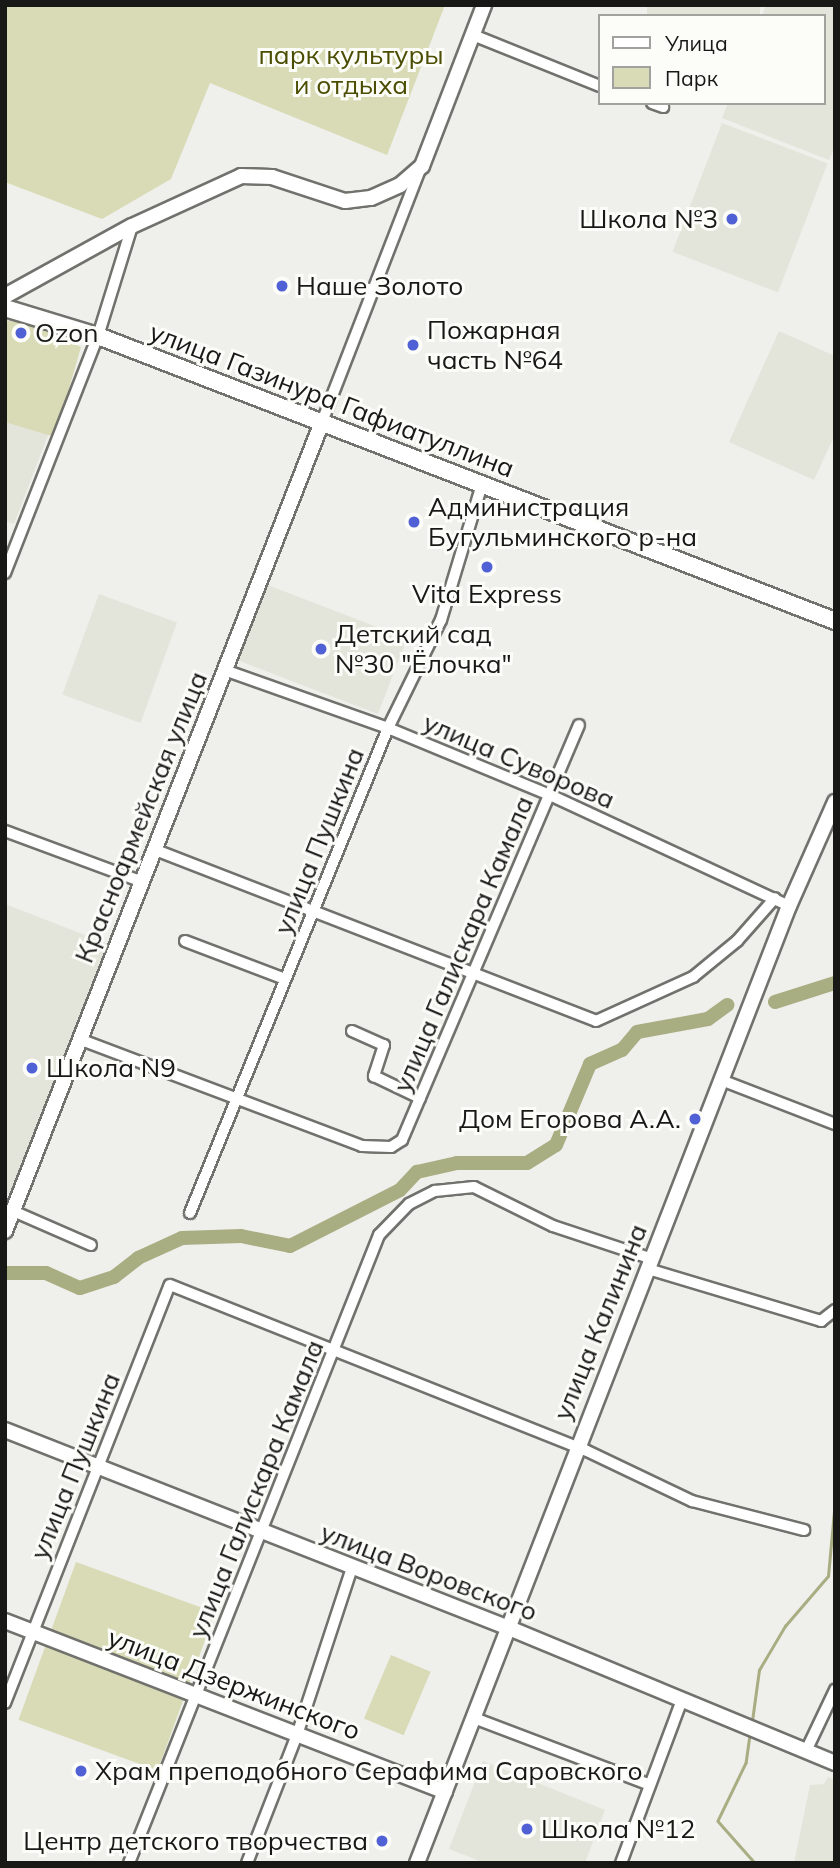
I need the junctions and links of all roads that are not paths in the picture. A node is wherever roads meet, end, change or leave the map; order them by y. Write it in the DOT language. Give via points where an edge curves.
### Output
graph roads {
  1 [pos="484,5"];
  2 [pos="472,35"];
  3 [pos="598,85"];
  4 [pos="658,105"];
  5 [pos="663,107"];
  6 [pos="422,166"];
  7 [pos="132,226"];
  8 [pos="5,296"];
  9 [pos="5,308"];
  10 [pos="98,336"];
  11 [pos="322,422"];
  12 [pos="482,484"];
  13 [pos="5,572"];
  14 [pos="835,621"];
  15 [pos="227,671"];
  16 [pos="579,724"];
  17 [pos="388,728"];
  18 [pos="550,795"];
  19 [pos="835,802"];
  20 [pos="5,831"];
  21 [pos="153,849"];
  22 [pos="140,881"];
  23 [pos="775,898"];
  24 [pos="789,906"];
  25 [pos="312,914"];
  26 [pos="185,941"];
  27 [pos="473,975"];
  28 [pos="285,979"];
  29 [pos="352,1031"];
  30 [pos="79,1039"];
  31 [pos="721,1080"];
  32 [pos="237,1097"];
  33 [pos="420,1098"];
  34 [pos="835,1125"];
  35 [pos="9,1210"];
  36 [pos="190,1213"];
  37 [pos="5,1231"];
  38 [pos="91,1245"];
  39 [pos="650,1264"];
  40 [pos="835,1310"];
  41 [pos="335,1348"];
  42 [pos="5,1430"];
  43 [pos="577,1447"];
  44 [pos="97,1468"];
  45 [pos="804,1530"];
  46 [pos="260,1534"];
  47 [pos="352,1568"];
  48 [pos="5,1621"];
  49 [pos="509,1628"];
  50 [pos="32,1631"];
  51 [pos="835,1690"];
  52 [pos="196,1695"];
  53 [pos="682,1700"];
  54 [pos="5,1703"];
  55 [pos="474,1718"];
  56 [pos="297,1735"];
  57 [pos="806,1751"];
  58 [pos="835,1763"];
  59 [pos="650,1785"];
  60 [pos="445,1792"];
  61 [pos="129,1863"];
  62 [pos="247,1863"];
  63 [pos="417,1863"];
  64 [pos="621,1863"];
  1 -- 2 [label="street"];
  2 -- 3 [label="street"];
  2 -- 6 [label="street"];
  4 -- 5 [label="street"];
  6 -- 7 [label="street" via="387,192 345,201 272,177 241,176"];
  6 -- 11 [label="street"];
  7 -- 8 [label="street"];
  7 -- 10 [label="street"];
  9 -- 10 [label="main road, улица Газинура Гафиатуллина"];
  10 -- 11 [label="main road, улица Газинура Гафиатуллина"];
  10 -- 13 [label="street"];
  11 -- 12 [label="main road, улица Газинура Гафиатуллина"];
  11 -- 15 [label="street, Красноармейская улица"];
  12 -- 14 [label="main road, улица Газинура Гафиатуллина"];
  12 -- 17 [label="street, улица Пушкина" via="440,620"];
  15 -- 17 [label="street, улица Суворова"];
  15 -- 21 [label="street, Красноармейская улица"];
  16 -- 18 [label="street, улица Галискара Камала"];
  17 -- 18 [label="street, улица Суворова"];
  17 -- 25 [label="street, улица Пушкина"];
  18 -- 23 [label="street, улица Суворова"];
  18 -- 27 [label="street, улица Галискара Камала"];
  19 -- 24 [label="street, улица Калинина"];
  20 -- 22 [label="street"];
  21 -- 22 [label="street, Красноармейская улица"];
  21 -- 25 [label="street"];
  22 -- 30 [label="street, Красноармейская улица"];
  23 -- 24 [label="street, улица Суворова"];
  23 -- 27 [label="street" via="737,941 693,976 596,1021"];
  24 -- 31 [label="street, улица Калинина"];
  25 -- 27 [label="street"];
  25 -- 28 [label="street, улица Пушкина"];
  26 -- 28 [label="street"];
  27 -- 33 [label="street, улица Галискара Камала"];
  28 -- 32 [label="street, улица Пушкина"];
  29 -- 33 [label="street" via="384,1045 374,1076"];
  30 -- 32 [label="street"];
  30 -- 35 [label="street, Красноармейская улица"];
  31 -- 34 [label="street"];
  31 -- 39 [label="street, улица Калинина"];
  32 -- 33 [label="street, улица Галискара Камала" via="362,1146 391,1147 402,1140"];
  32 -- 36 [label="street, улица Пушкина"];
  35 -- 37 [label="street, Красноармейская улица"];
  35 -- 38 [label="street"];
  39 -- 40 [label="street" via="821,1321"];
  39 -- 41 [label="street, улица Галискара Камала" via="553,1226 474,1187 435,1191 409,1204 379,1235"];
  39 -- 43 [label="street, улица Калинина"];
  41 -- 43 [label="street"];
  41 -- 44 [label="street, улица Пушкина" via="170,1285"];
  41 -- 46 [label="street, улица Галискара Камала"];
  42 -- 44 [label="street, улица Воровского"];
  43 -- 45 [label="street" via="692,1501"];
  43 -- 49 [label="street, улица Калинина"];
  44 -- 46 [label="street, улица Воровского"];
  44 -- 50 [label="street, улица Пушкина"];
  46 -- 47 [label="street, улица Воровского"];
  46 -- 52 [label="street, улица Галискара Камала"];
  47 -- 49 [label="street, улица Воровского"];
  47 -- 56 [label="street"];
  48 -- 50 [label="street, улица Дзержинского"];
  49 -- 53 [label="street, улица Воровского"];
  49 -- 55 [label="street, улица Калинина"];
  50 -- 52 [label="street, улица Дзержинского"];
  50 -- 54 [label="street, улица Пушкина"];
  51 -- 57 [label="street"];
  52 -- 56 [label="street, улица Дзержинского"];
  52 -- 61 [label="street, улица Галискара Камала"];
  53 -- 57 [label="street, улица Воровского"];
  53 -- 59 [label="street"];
  55 -- 59 [label="street"];
  55 -- 60 [label="street, улица Калинина"];
  56 -- 60 [label="street, улица Дзержинского"];
  56 -- 62 [label="street"];
  57 -- 58 [label="street, улица Воровского"];
  59 -- 64 [label="street"];
  60 -- 63 [label="street, улица Калинина"];
}
